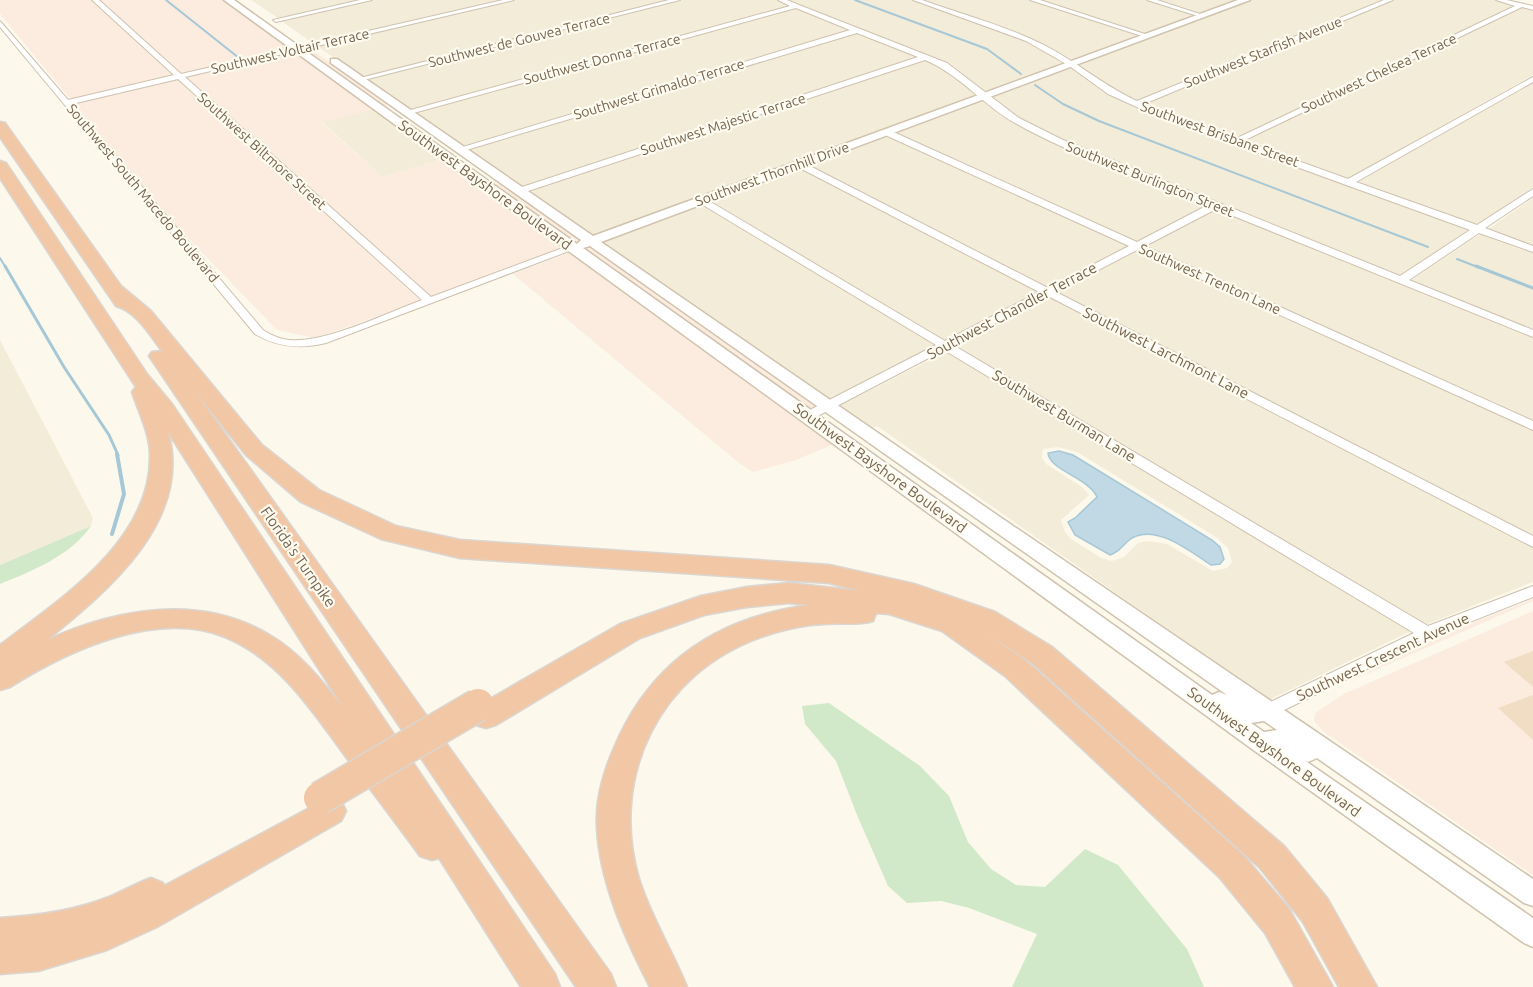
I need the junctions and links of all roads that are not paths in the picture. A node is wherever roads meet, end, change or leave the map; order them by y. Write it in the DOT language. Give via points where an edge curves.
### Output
graph roads {
  1 [pos="95,0"];
  2 [pos="247,0"];
  3 [pos="369,0"];
  4 [pos="511,0"];
  5 [pos="677,0"];
  6 [pos="781,0"];
  7 [pos="916,0"];
  8 [pos="1034,0"];
  9 [pos="1150,0"];
  10 [pos="1246,0"];
  11 [pos="1389,0"];
  12 [pos="1499,0"];
  13 [pos="230,1"];
  14 [pos="1522,5"];
  15 [pos="796,6"];
  16 [pos="1533,8"];
  17 [pos="1203,16"];
  18 [pos="272,18"];
  19 [pos="0,23"];
  20 [pos="858,30"];
  21 [pos="1148,36"];
  22 [pos="312,46"];
  23 [pos="297,49"];
  24 [pos="927,57"];
  25 [pos="1071,63"];
  26 [pos="180,76"];
  27 [pos="360,79"];
  28 [pos="1533,79"];
  29 [pos="983,96"];
  30 [pos="68,102"];
  31 [pos="1137,104"];
  32 [pos="407,112"];
  33 [pos="0,126"];
  34 [pos="404,127"];
  35 [pos="886,132"];
  36 [pos="1236,141"];
  37 [pos="460,149"];
  38 [pos="456,164"];
  39 [pos="799,165"];
  40 [pos="0,166"];
  41 [pos="507,182"];
  42 [pos="1350,182"];
  43 [pos="519,191"];
  44 [pos="1533,192"];
  45 [pos="701,200"];
  46 [pos="1215,205"];
  47 [pos="1479,230"];
  48 [pos="592,240"];
  49 [pos="1137,246"];
  50 [pos="572,248"];
  51 [pos="1533,249"];
  52 [pos="1402,280"];
  53 [pos="116,290"];
  54 [pos="1048,292"];
  55 [pos="429,301"];
  56 [pos="1533,334"];
  57 [pos="297,345"];
  58 [pos="947,346"];
  59 [pos="139,378"];
  60 [pos="827,406"];
  61 [pos="808,416"];
  62 [pos="1533,426"];
  63 [pos="1533,542"];
  64 [pos="870,582"];
  65 [pos="1533,591"];
  66 [pos="1106,631"];
  67 [pos="1428,633"];
  68 [pos="977,641"];
  69 [pos="0,661"];
  70 [pos="0,679"];
  71 [pos="482,711"];
  72 [pos="1268,711"];
  73 [pos="1260,742"];
  74 [pos="325,805"];
  75 [pos="1407,806"];
  76 [pos="1533,894"];
  77 [pos="1533,934"];
  78 [pos="0,935"];
  79 [pos="0,956"];
  80 [pos="542,987"];
  81 [pos="598,987"];
  82 [pos="669,987"];
  83 [pos="1315,987"];
  84 [pos="1359,987"];
  1 -- 26 [label="street, Southwest Biltmore Street"];
  2 -- 18 [label="main road, Southwest Bayshore Boulevard"];
  3 -- 18 [label="street"];
  4 -- 22 [label="street, Southwest Voltair Terrace"];
  5 -- 27 [label="street, Southwest de Gouvea Terrace"];
  6 -- 15 [label="street, Southwest Burlington Street"];
  7 -- 25 [label="street, Southwest Brisbane Street" via="1028,40"];
  8 -- 21 [label="street"];
  9 -- 17 [label="street"];
  10 -- 17 [label="main road, Southwest Thornhill Drive"];
  11 -- 31 [label="street, Southwest Starfish Avenue"];
  12 -- 14 [label="street"];
  13 -- 18 [label="main road" via="242,1"];
  13 -- 23 [label="main road, Southwest Bayshore Boulevard"];
  14 -- 16 [label="street"];
  14 -- 36 [label="street, Southwest Chelsea Terrace"];
  15 -- 20 [label="street, Southwest Burlington Street"];
  15 -- 32 [label="street, Southwest Donna Terrace"];
  17 -- 21 [label="main road, Southwest Thornhill Drive"];
  18 -- 22 [label="main road, Southwest Bayshore Boulevard"];
  19 -- 30 [label="street, Southwest South Macedo Boulevard"];
  20 -- 24 [label="street, Southwest Burlington Street"];
  20 -- 37 [label="street, Southwest Grimaldo Terrace"];
  21 -- 25 [label="main road, Southwest Thornhill Drive"];
  22 -- 23 [label="street, Southwest Voltair Terrace"];
  22 -- 27 [label="main road, Southwest Bayshore Boulevard"];
  23 -- 26 [label="street, Southwest Voltair Terrace"];
  23 -- 34 [label="main road, Southwest Bayshore Boulevard"];
  24 -- 29 [label="street, Southwest Burlington Street" via="944,65"];
  24 -- 43 [label="street, Southwest Majestic Terrace"];
  25 -- 29 [label="main road, Southwest Thornhill Drive"];
  25 -- 31 [label="street, Southwest Brisbane Street" via="1101,86"];
  26 -- 30 [label="street, Southwest Voltair Terrace"];
  26 -- 55 [label="street, Southwest Biltmore Street"];
  27 -- 32 [label="main road, Southwest Bayshore Boulevard"];
  28 -- 42 [label="street"];
  29 -- 35 [label="main road, Southwest Thornhill Drive"];
  29 -- 46 [label="street, Southwest Burlington Street" via="1016,120 1060,142"];
  30 -- 57 [label="street, Southwest South Macedo Boulevard" via="259,332 272,341"];
  31 -- 36 [label="street, Southwest Brisbane Street"];
  32 -- 37 [label="main road, Southwest Bayshore Boulevard"];
  33 -- 53 [label="highway, Florida's Turnpike"];
  34 -- 37 [label="main road" via="415,128 440,146"];
  34 -- 38 [label="main road, Southwest Bayshore Boulevard"];
  35 -- 39 [label="main road, Southwest Thornhill Drive"];
  35 -- 49 [label="street, Southwest Trenton Lane"];
  36 -- 42 [label="street, Southwest Brisbane Street"];
  37 -- 41 [label="main road, Southwest Bayshore Boulevard"];
  38 -- 41 [label="main road" via="472,163 498,182"];
  38 -- 50 [label="main road, Southwest Bayshore Boulevard"];
  39 -- 45 [label="main road, Southwest Thornhill Drive"];
  39 -- 54 [label="street, Southwest Larchmont Lane"];
  40 -- 59 [label="highway, Florida's Turnpike"];
  41 -- 43 [label="main road, Southwest Bayshore Boulevard"];
  42 -- 47 [label="street, Southwest Brisbane Street"];
  43 -- 48 [label="main road, Southwest Bayshore Boulevard"];
  44 -- 47 [label="street"];
  45 -- 48 [label="main road, Southwest Thornhill Drive"];
  45 -- 58 [label="street, Southwest Burman Lane"];
  46 -- 49 [label="street, Southwest Chandler Terrace"];
  46 -- 52 [label="street, Southwest Burlington Street"];
  47 -- 51 [label="street, Southwest Brisbane Street"];
  47 -- 52 [label="street"];
  48 -- 50 [label="main road, Southwest Thornhill Drive"];
  48 -- 60 [label="main road, Southwest Bayshore Boulevard"];
  49 -- 54 [label="street, Southwest Chandler Terrace"];
  49 -- 62 [label="street, Southwest Trenton Lane"];
  50 -- 55 [label="street, Southwest Thornhill Drive"];
  50 -- 61 [label="main road, Southwest Bayshore Boulevard"];
  52 -- 56 [label="street, Southwest Burlington Street"];
  53 -- 64 [label="highway" via="144,315 254,450 310,496 390,533 460,549 829,574"];
  53 -- 81 [label="highway, Florida's Turnpike"];
  54 -- 58 [label="street, Southwest Chandler Terrace"];
  54 -- 63 [label="street, Southwest Larchmont Lane"];
  55 -- 57 [label="street, Southwest Thornhill Drive" via="322,341"];
  58 -- 60 [label="street, Southwest Chandler Terrace"];
  58 -- 67 [label="street, Southwest Burman Lane"];
  59 -- 69 [label="highway" via="162,459 152,508 105,575"];
  59 -- 80 [label="highway, Florida's Turnpike" via="161,404"];
  60 -- 61 [label="street, Southwest Chandler Terrace"];
  60 -- 72 [label="main road, Southwest Bayshore Boulevard"];
  61 -- 66 [label="main road, Southwest Bayshore Boulevard"];
  64 -- 71 [label="highway" via="743,586 666,604 617,625"];
  64 -- 84 [label="highway" via="985,619 1042,655 1272,857 1315,910"];
  65 -- 67 [label="street, Southwest Crescent Avenue"];
  66 -- 72 [label="main road" via="1128,637 1224,705 1247,714"];
  66 -- 73 [label="main road, Southwest Bayshore Boulevard"];
  67 -- 72 [label="street, Southwest Crescent Avenue"];
  68 -- 71 [label="highway" via="952,624 889,604 789,593 747,597 701,606 630,632"];
  68 -- 82 [label="highway" via="886,616 848,612 784,619 748,629 712,646 682,669 652,702 639,721 614,792 613,837 623,886 639,930"];
  68 -- 83 [label="highway" via="1015,668 1232,867 1277,921"];
  70 -- 80 [label="highway" via="57,646 131,623 175,618 209,621 261,642 319,698"];
  71 -- 74 [label="highway"];
  72 -- 75 [label="main road, Southwest Bayshore Boulevard"];
  73 -- 75 [label="main road" via="1280,738 1291,741 1361,786"];
  73 -- 77 [label="main road, Southwest Bayshore Boulevard"];
  74 -- 78 [label="highway" via="138,901 83,923 39,933"];
  74 -- 79 [label="highway" via="145,915 95,938 38,953"];
  75 -- 76 [label="main road, Southwest Bayshore Boulevard"];
}
